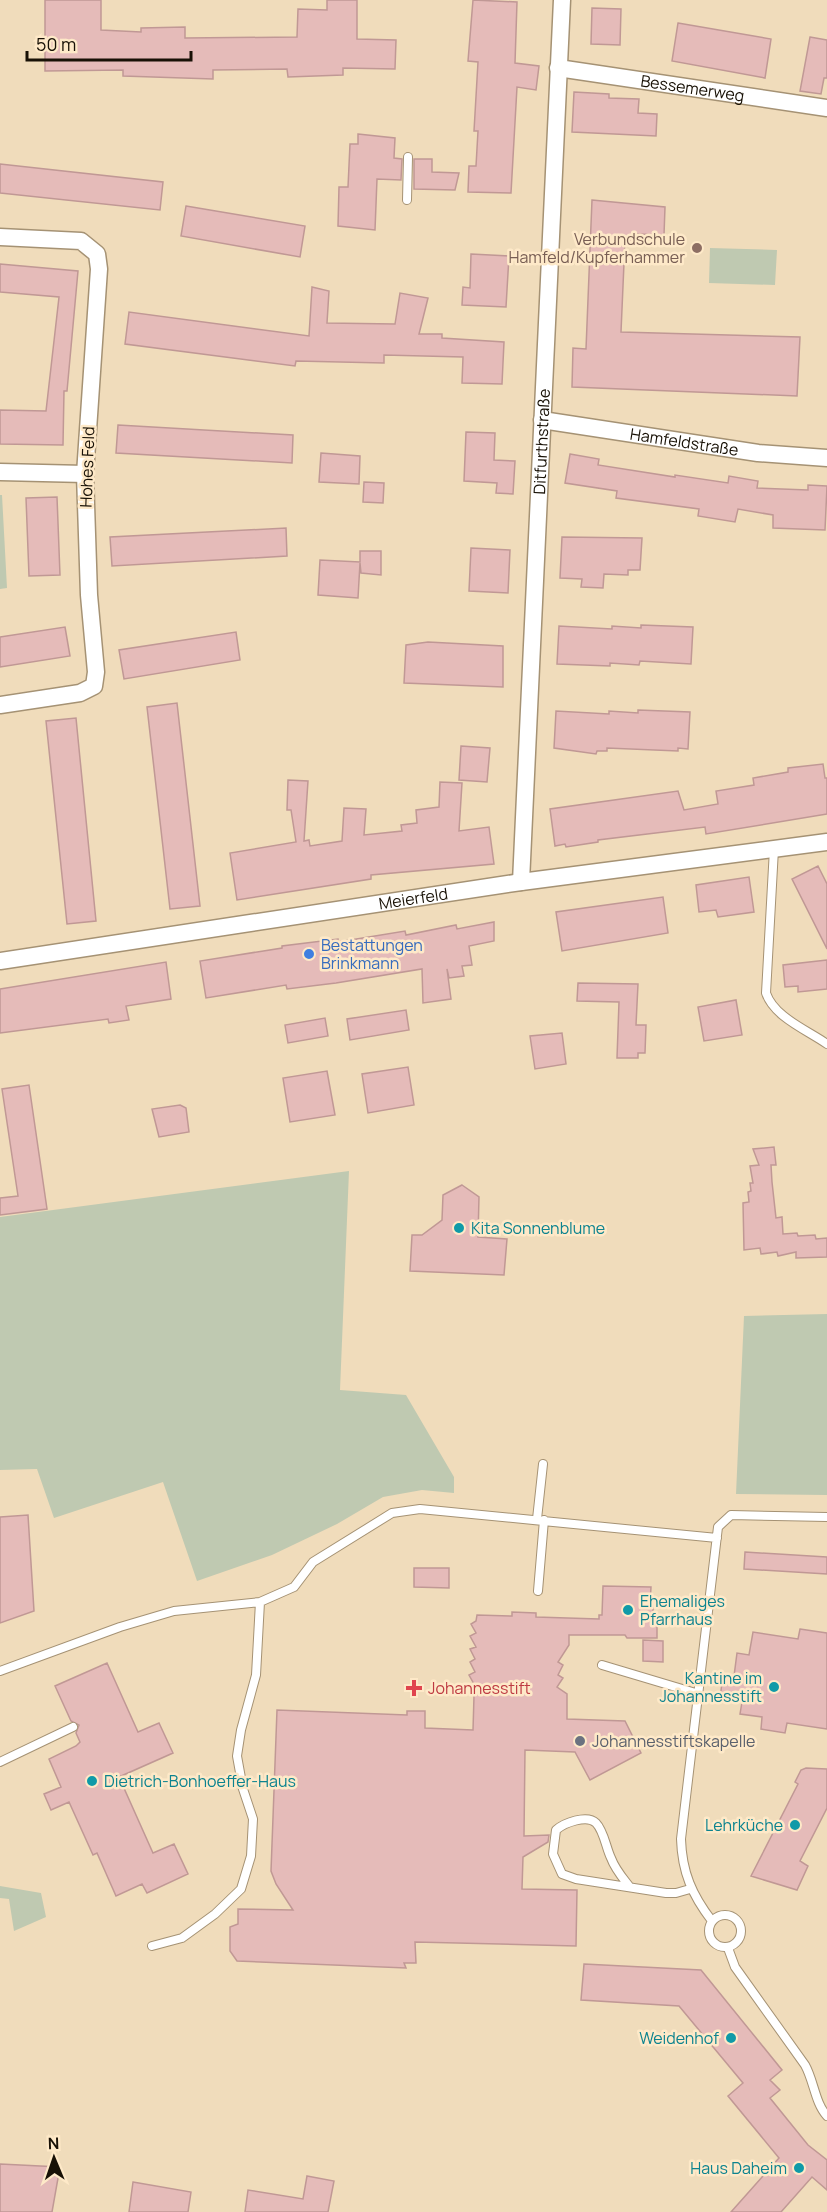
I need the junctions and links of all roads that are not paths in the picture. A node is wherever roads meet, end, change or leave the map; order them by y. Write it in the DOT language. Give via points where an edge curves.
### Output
graph roads {
  1 [pos="562,0"];
  2 [pos="558,68"];
  3 [pos="827,108"];
  4 [pos="408,157"];
  5 [pos="407,200"];
  6 [pos="0,237"];
  7 [pos="542,420"];
  8 [pos="827,458"];
  9 [pos="0,472"];
  10 [pos="85,474"];
  11 [pos="0,705"];
  12 [pos="827,842"];
  13 [pos="774,849"];
  14 [pos="521,882"];
  15 [pos="0,961"];
  16 [pos="827,1044"];
  17 [pos="543,1464"];
  18 [pos="827,1517"];
  19 [pos="540,1519"];
  20 [pos="717,1538"];
  21 [pos="538,1591"];
  22 [pos="260,1602"];
  23 [pos="602,1665"];
  24 [pos="0,1671"];
  25 [pos="699,1694"];
  26 [pos="74,1727"];
  27 [pos="0,1762"];
  28 [pos="629,1886"];
  29 [pos="690,1889"];
  30 [pos="712,1921"];
  31 [pos="152,1946"];
  32 [pos="728,1948"];
  33 [pos="827,2116"];
  1 -- 2 [label="street, Ditfurthstraße"];
  2 -- 3 [label="street, Bessemerweg"];
  2 -- 7 [label="street, Ditfurthstraße"];
  4 -- 5 [label="lane"];
  6 -- 10 [label="street, Hohes Feld" via="81,241 97,254"];
  7 -- 8 [label="street, Hamfeldstraße" via="758,453"];
  7 -- 14 [label="street, Ditfurthstraße"];
  9 -- 10 [label="street"];
  10 -- 11 [label="street, Hohes Feld" via="94,686 80,693"];
  12 -- 13 [label="street, Meierfeld"];
  13 -- 14 [label="street, Meierfeld"];
  13 -- 16 [label="lane" via="766,993 777,1011"];
  14 -- 15 [label="street, Meierfeld"];
  17 -- 19 [label="lane"];
  18 -- 20 [label="lane" via="731,1515 718,1527"];
  19 -- 20 [label="lane"];
  19 -- 21 [label="lane"];
  19 -- 22 [label="lane" via="420,1509 392,1513 313,1562 294,1587"];
  20 -- 25 [label="lane"];
  22 -- 24 [label="lane" via="174,1611"];
  22 -- 31 [label="lane" via="256,1675 237,1756 253,1819 251,1856 241,1888 215,1914 182,1938"];
  23 -- 25 [label="lane"];
  25 -- 29 [label="lane" via="681,1839"];
  26 -- 27 [label="lane"];
  28 -- 28 [label="lane" via="593,1820 561,1825 556,1830 553,1854 562,1874"];
  28 -- 29 [label="lane" via="676,1893"];
  29 -- 30 [label="lane"];
  30 -- 32 [label="lane" via="712,1942"];
  30 -- 32 [label="lane" via="726,1915 739,1923 740,1938"];
  32 -- 33 [label="lane" via="735,1967 805,2065"];
}
